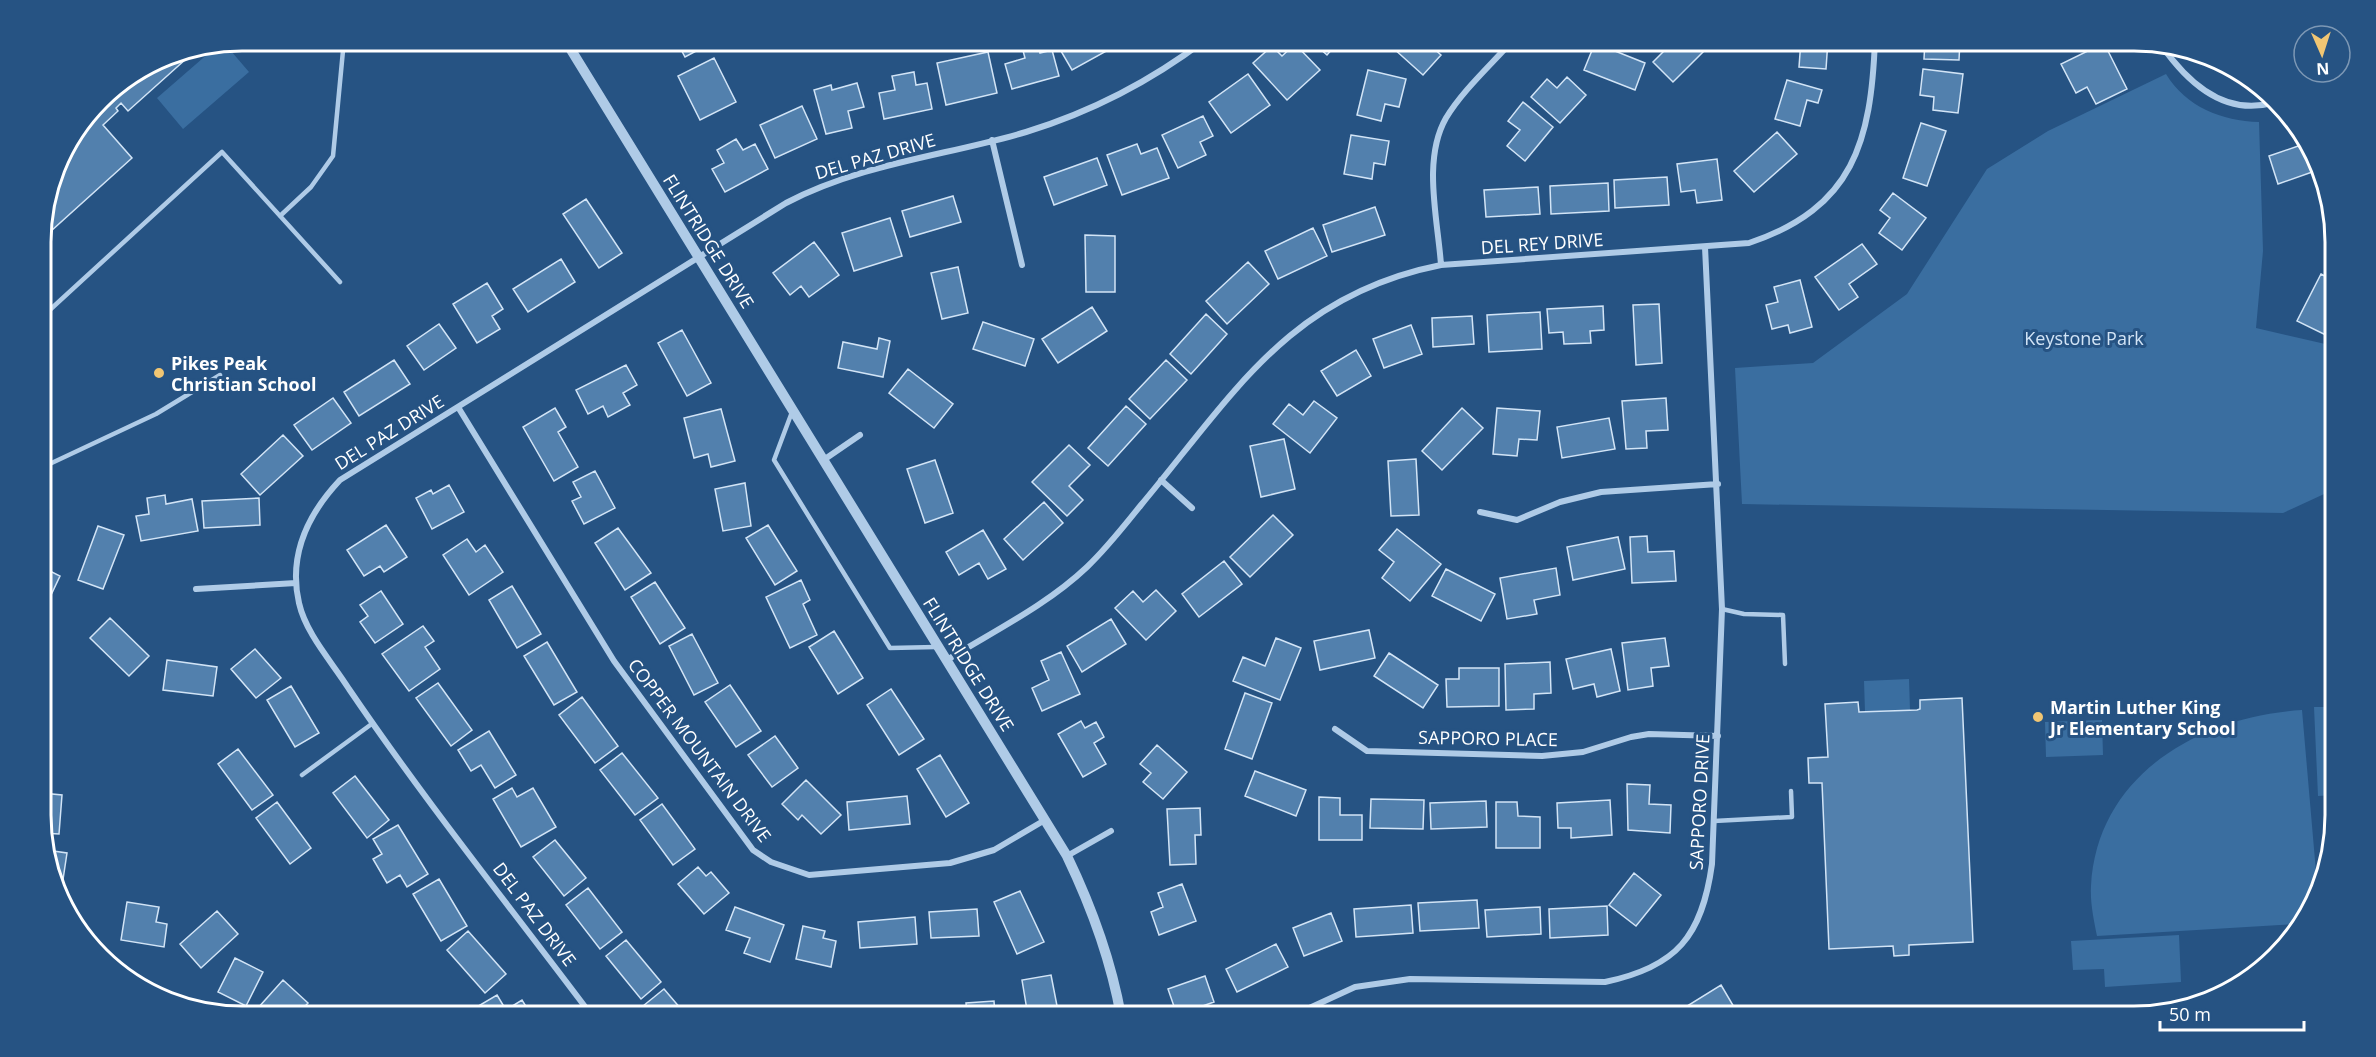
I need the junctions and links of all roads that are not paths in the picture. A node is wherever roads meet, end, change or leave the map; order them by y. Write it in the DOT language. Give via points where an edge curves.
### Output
graph roads {
  1 [pos="343,51"];
  2 [pos="573,51"];
  3 [pos="1189,51"];
  4 [pos="1503,51"];
  5 [pos="1875,51"];
  6 [pos="2167,54"];
  7 [pos="2266,104"];
  8 [pos="992,140"];
  9 [pos="280,216"];
  10 [pos="1706,247"];
  11 [pos="700,257"];
  12 [pos="1022,265"];
  13 [pos="1441,265"];
  14 [pos="340,282"];
  15 [pos="51,309"];
  16 [pos="220,375"];
  17 [pos="458,407"];
  18 [pos="793,409"];
  19 [pos="860,435"];
  20 [pos="825,459"];
  21 [pos="51,463"];
  22 [pos="1161,480"];
  23 [pos="1718,484"];
  24 [pos="1192,508"];
  25 [pos="1480,512"];
  26 [pos="296,583"];
  27 [pos="196,589"];
  28 [pos="1722,609"];
  29 [pos="939,646"];
  30 [pos="947,660"];
  31 [pos="1785,663"];
  32 [pos="373,723"];
  33 [pos="1335,729"];
  34 [pos="1718,736"];
  35 [pos="302,776"];
  36 [pos="1791,791"];
  37 [pos="1046,819"];
  38 [pos="1714,821"];
  39 [pos="1111,831"];
  40 [pos="1067,856"];
  41 [pos="585,1006"];
  42 [pos="1119,1006"];
  43 [pos="1314,1006"];
  1 -- 9 [label="lane" via="333,156 312,187"];
  2 -- 11 [label="street, FLINTRIDGE DRIVE"];
  3 -- 8 [label="street, DEL PAZ DRIVE" via="1155,75 1090,109"];
  4 -- 13 [label="street" via="1457,103 1439,137 1434,177"];
  5 -- 10 [label="street, DEL REY DRIVE" via="1873,87 1863,138 1840,182 1820,204 1774,234 1749,243"];
  6 -- 7 [label="street" via="2195,85 2215,98 2238,106"];
  8 -- 11 [label="street, DEL PAZ DRIVE" via="834,180 786,203"];
  8 -- 12 [label="street"];
  9 -- 14 [label="lane"];
  9 -- 15 [label="lane" via="222,152"];
  10 -- 13 [label="street, DEL REY DRIVE"];
  10 -- 23 [label="street, SAPPORO DRIVE"];
  11 -- 17 [label="street, DEL PAZ DRIVE"];
  11 -- 18 [label="street, FLINTRIDGE DRIVE"];
  13 -- 22 [label="street, DEL REY DRIVE" via="1377,282 1296,329 1247,376"];
  16 -- 21 [label="lane" via="156,414"];
  17 -- 26 [label="street, DEL PAZ DRIVE" via="333,487 319,503 307,527"];
  17 -- 37 [label="street, COPPER MOUNTAIN DRIVE" via="614,661 753,850 771,862 808,875 950,863 994,850"];
  18 -- 20 [label="street, FLINTRIDGE DRIVE"];
  18 -- 29 [label="lane" via="774,460 890,648"];
  19 -- 20 [label="street"];
  20 -- 29 [label="street, FLINTRIDGE DRIVE"];
  22 -- 24 [label="street"];
  22 -- 30 [label="street, DEL REY DRIVE" via="1088,567 1041,602"];
  23 -- 25 [label="street" via="1600,492 1560,502 1517,520"];
  23 -- 28 [label="street, SAPPORO DRIVE"];
  26 -- 27 [label="street"];
  26 -- 32 [label="street, DEL PAZ DRIVE" via="306,624"];
  28 -- 31 [label="lane" via="1783,615"];
  28 -- 34 [label="street, SAPPORO DRIVE"];
  29 -- 30 [label="street, FLINTRIDGE DRIVE"];
  30 -- 37 [label="street, FLINTRIDGE DRIVE"];
  32 -- 35 [label="lane"];
  32 -- 41 [label="street, DEL PAZ DRIVE"];
  33 -- 34 [label="street, SAPPORO PLACE" via="1367,751 1542,756 1583,752 1649,734"];
  34 -- 38 [label="street, SAPPORO DRIVE"];
  36 -- 38 [label="lane" via="1792,817"];
  37 -- 40 [label="street, FLINTRIDGE DRIVE"];
  38 -- 43 [label="street, SAPPORO DRIVE" via="1708,894 1699,920 1669,956 1649,969 1605,982 1382,982 1355,987"];
  39 -- 40 [label="street"];
  40 -- 42 [label="street, FLINTRIDGE DRIVE" via="1101,934"];
}
